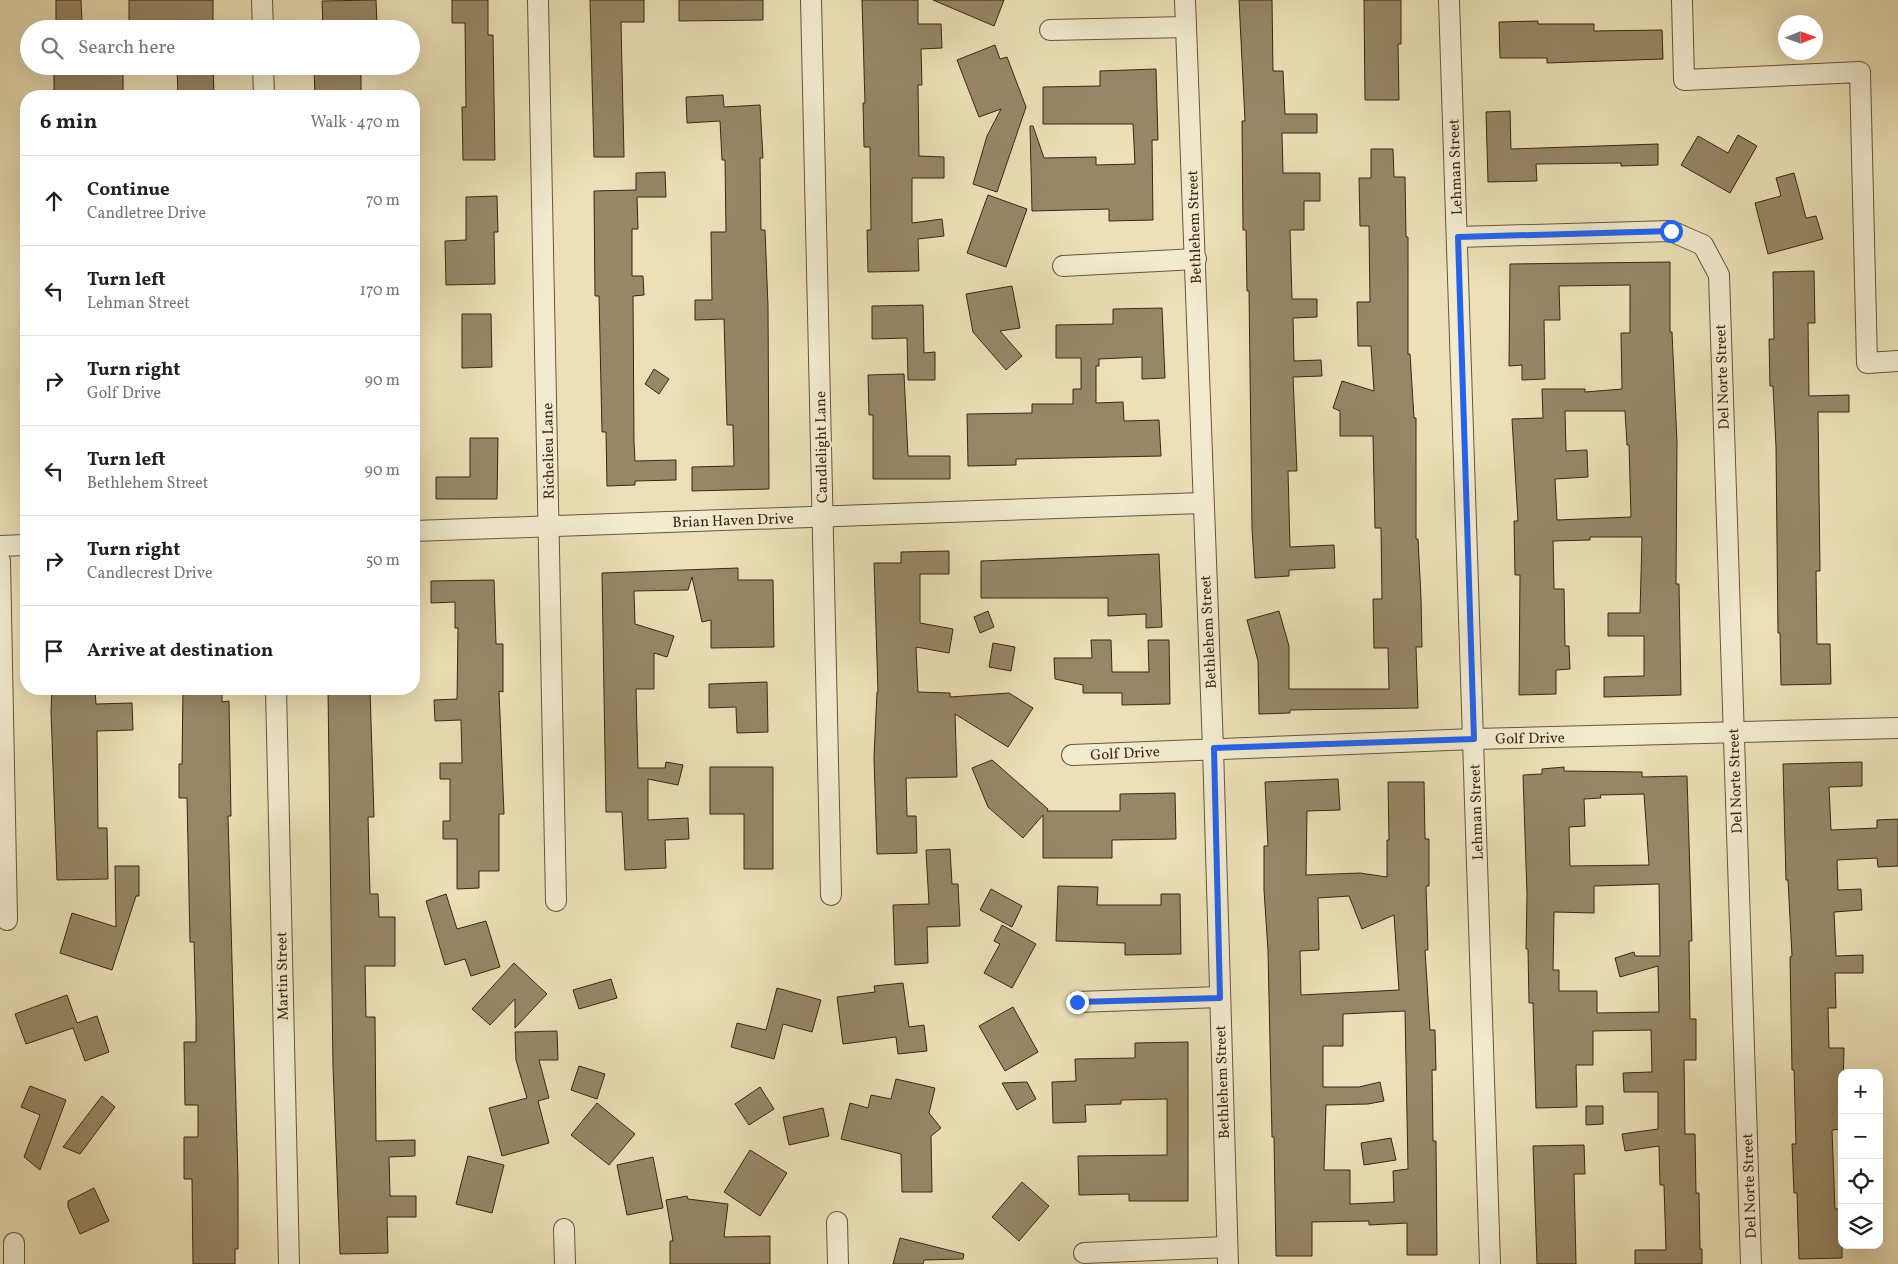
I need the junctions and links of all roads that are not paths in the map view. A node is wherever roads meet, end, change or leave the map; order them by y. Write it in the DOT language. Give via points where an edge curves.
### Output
graph roads {
  1 [pos="262,0"];
  2 [pos="538,0"];
  3 [pos="811,0"];
  4 [pos="1185,0"];
  5 [pos="1449,0"];
  6 [pos="1682,0"];
  7 [pos="263,20"];
  8 [pos="1186,27"];
  9 [pos="1050,30"];
  10 [pos="264,75"];
  11 [pos="264,90"];
  12 [pos="1458,237"];
  13 [pos="1196,259"];
  14 [pos="1063,266"];
  15 [pos="1898,361"];
  16 [pos="1202,503"];
  17 [pos="822,517"];
  18 [pos="549,526"];
  19 [pos="420,531"];
  20 [pos="20,545"];
  21 [pos="0,546"];
  22 [pos="0,561"];
  23 [pos="276,695"];
  24 [pos="1898,728"];
  25 [pos="1733,734"];
  26 [pos="1474,739"];
  27 [pos="1214,748"];
  28 [pos="1072,755"];
  29 [pos="831,895"];
  30 [pos="556,901"];
  31 [pos="7,920"];
  32 [pos="1220,998"];
  33 [pos="1077,1002"];
  34 [pos="837,1222"];
  35 [pos="564,1229"];
  36 [pos="14,1243"];
  37 [pos="1084,1253"];
  38 [pos="1227,1255"];
  39 [pos="14,1264"];
  40 [pos="289,1264"];
  41 [pos="564,1264"];
  42 [pos="838,1264"];
  43 [pos="1490,1264"];
  44 [pos="1751,1264"];
  1 -- 7 [label="street"];
  2 -- 18 [label="street, Richelieu Lane"];
  3 -- 17 [label="street, Candlelight Lane"];
  4 -- 8 [label="street, Bethlehem Street"];
  5 -- 12 [label="street, Lehman Street"];
  6 -- 15 [label="street" via="1684,80 1860,72 1868,363"];
  8 -- 9 [label="street"];
  8 -- 13 [label="street, Bethlehem Street"];
  10 -- 11 [label="street"];
  12 -- 25 [label="street, Del Norte Street" via="1671,231 1703,245 1719,275"];
  12 -- 26 [label="street, Lehman Street"];
  13 -- 14 [label="street"];
  13 -- 16 [label="street, Bethlehem Street"];
  16 -- 17 [label="street, Brian Haven Drive"];
  16 -- 27 [label="street, Bethlehem Street"];
  17 -- 18 [label="street, Brian Haven Drive"];
  17 -- 29 [label="street, Candlelight Lane"];
  18 -- 19 [label="street, Brian Haven Drive"];
  18 -- 30 [label="street, Richelieu Lane"];
  20 -- 21 [label="street"];
  22 -- 31 [label="street"];
  23 -- 40 [label="street, Martin Street"];
  24 -- 25 [label="street, Golf Drive"];
  25 -- 26 [label="street, Golf Drive"];
  25 -- 44 [label="street, Del Norte Street"];
  26 -- 27 [label="street, Golf Drive"];
  26 -- 43 [label="street, Lehman Street"];
  27 -- 28 [label="street, Golf Drive"];
  27 -- 32 [label="street, Bethlehem Street"];
  32 -- 33 [label="street"];
  32 -- 38 [label="street, Bethlehem Street"];
  34 -- 42 [label="street"];
  35 -- 41 [label="street"];
  36 -- 39 [label="street"];
  37 -- 38 [label="street"];
}
